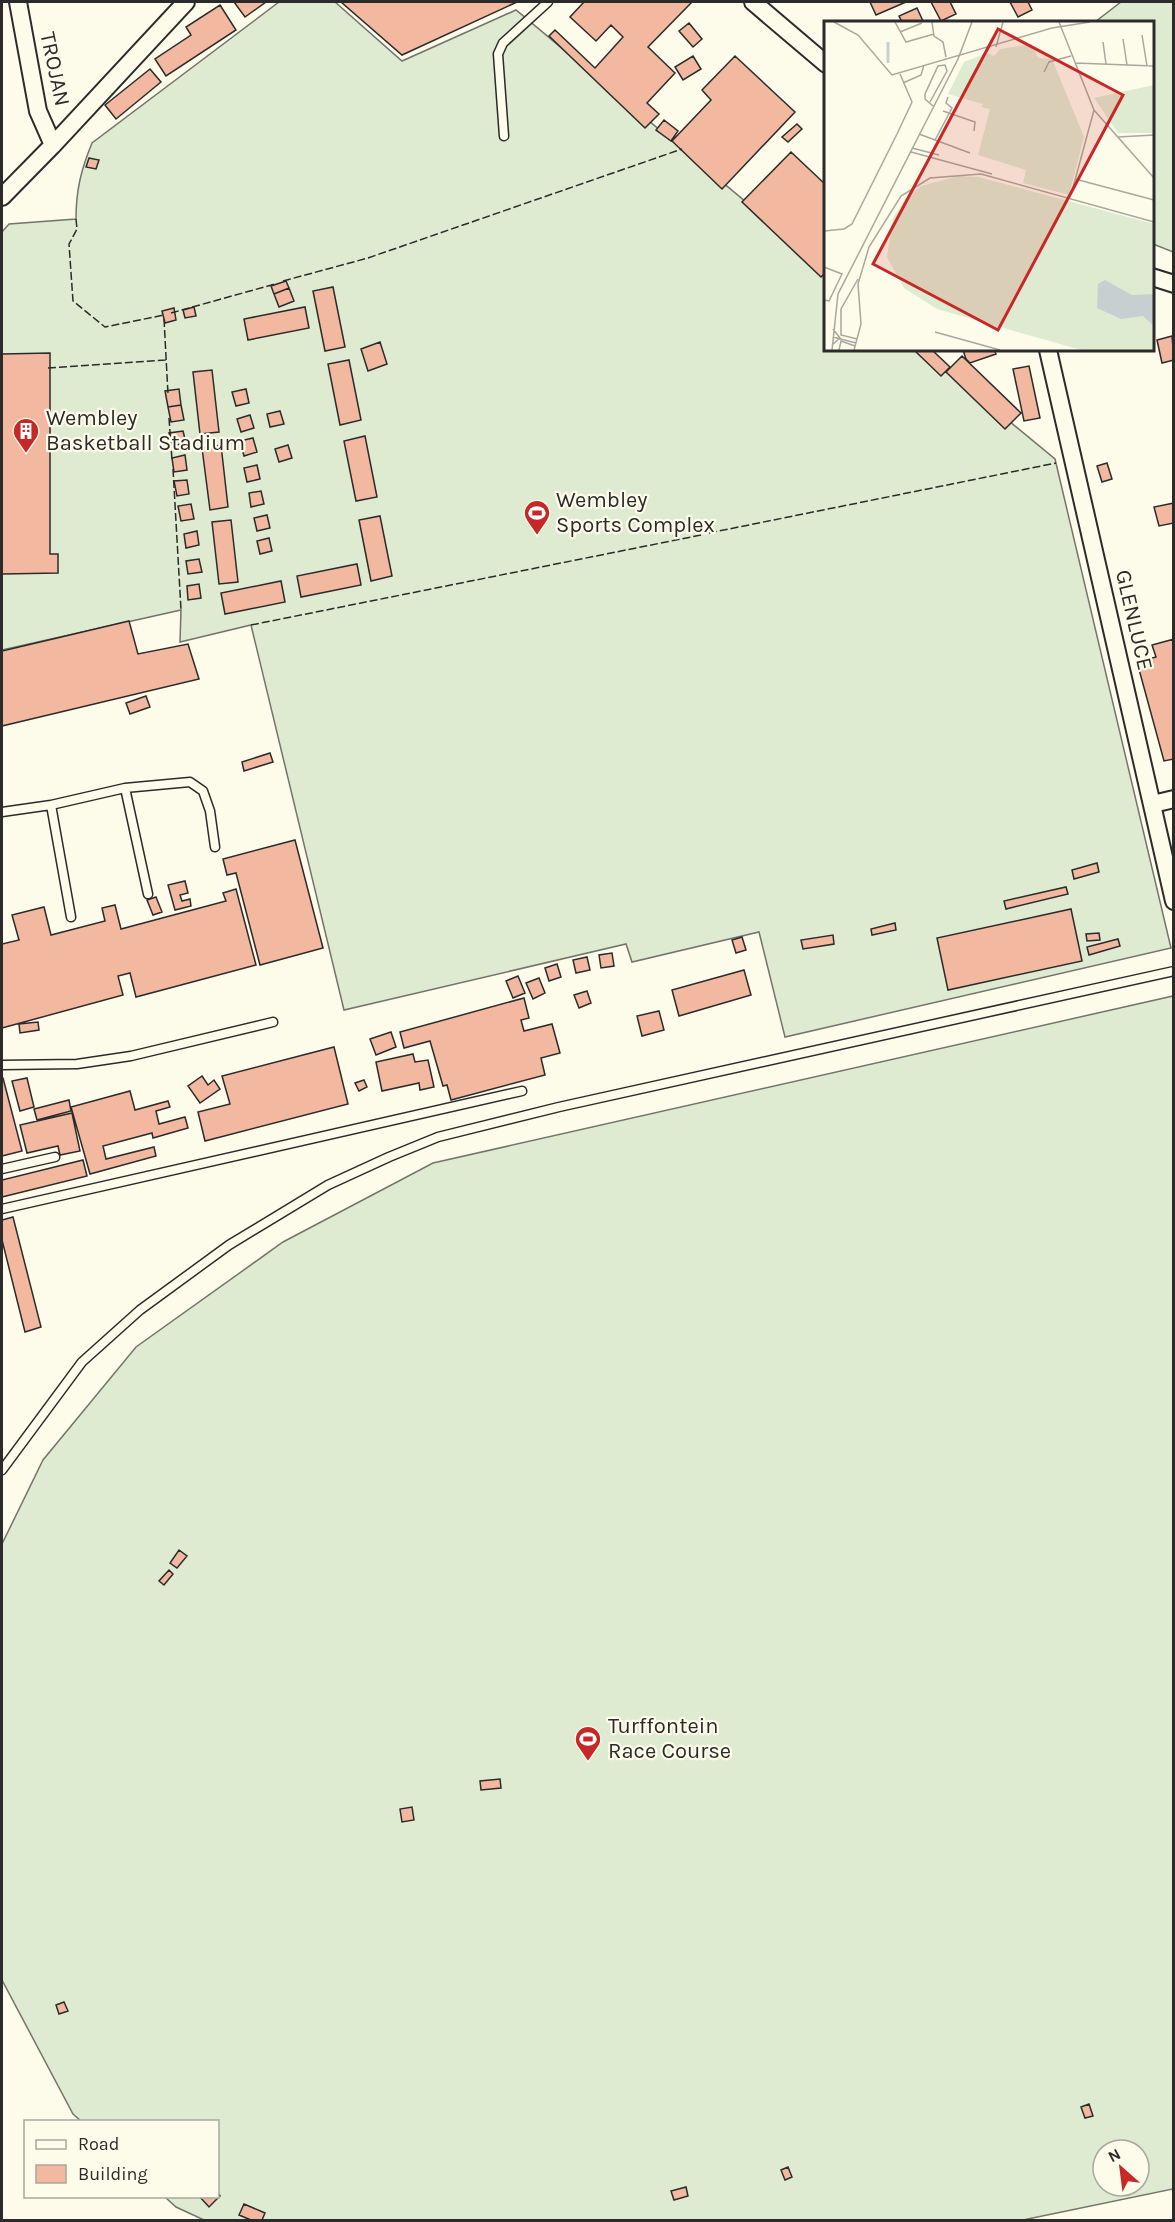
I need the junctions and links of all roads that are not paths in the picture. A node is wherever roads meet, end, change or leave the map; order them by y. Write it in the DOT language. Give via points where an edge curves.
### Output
graph roads {
  1 [pos="18,2"];
  2 [pos="186,2"];
  3 [pos="548,2"];
  4 [pos="753,2"];
  5 [pos="824,63"];
  6 [pos="504,136"];
  7 [pos="53,145"];
  8 [pos="2,197"];
  9 [pos="1154,278"];
  10 [pos="1173,284"];
  11 [pos="1048,351"];
  12 [pos="126,788"];
  13 [pos="1173,799"];
  14 [pos="1153,804"];
  15 [pos="51,805"];
  16 [pos="2,812"];
  17 [pos="215,847"];
  18 [pos="148,894"];
  19 [pos="1173,901"];
  20 [pos="71,917"];
  21 [pos="1173,971"];
  22 [pos="273,1022"];
  23 [pos="2,1065"];
  24 [pos="522,1092"];
  25 [pos="55,1156"];
  26 [pos="2,1169"];
  27 [pos="2,1209"];
  28 [pos="2,1470"];
  1 -- 7 [label="street, TROJAN" via="38,111"];
  2 -- 7 [label="street"];
  3 -- 6 [label="lane" via="503,44 498,54"];
  4 -- 5 [label="street"];
  7 -- 8 [label="street"];
  9 -- 10 [label="street"];
  11 -- 14 [label="street, GLENLUCE"];
  12 -- 15 [label="lane"];
  12 -- 17 [label="lane" via="190,782 203,791"];
  12 -- 18 [label="lane"];
  13 -- 14 [label="street"];
  14 -- 19 [label="street, GLENLUCE"];
  15 -- 16 [label="lane"];
  15 -- 20 [label="lane"];
  21 -- 28 [label="lane" via="559,1107 438,1137 389,1157 328,1185 229,1245 140,1310 82,1362"];
  22 -- 23 [label="lane" via="131,1056 77,1064"];
  24 -- 27 [label="lane"];
  25 -- 26 [label="lane"];
}
